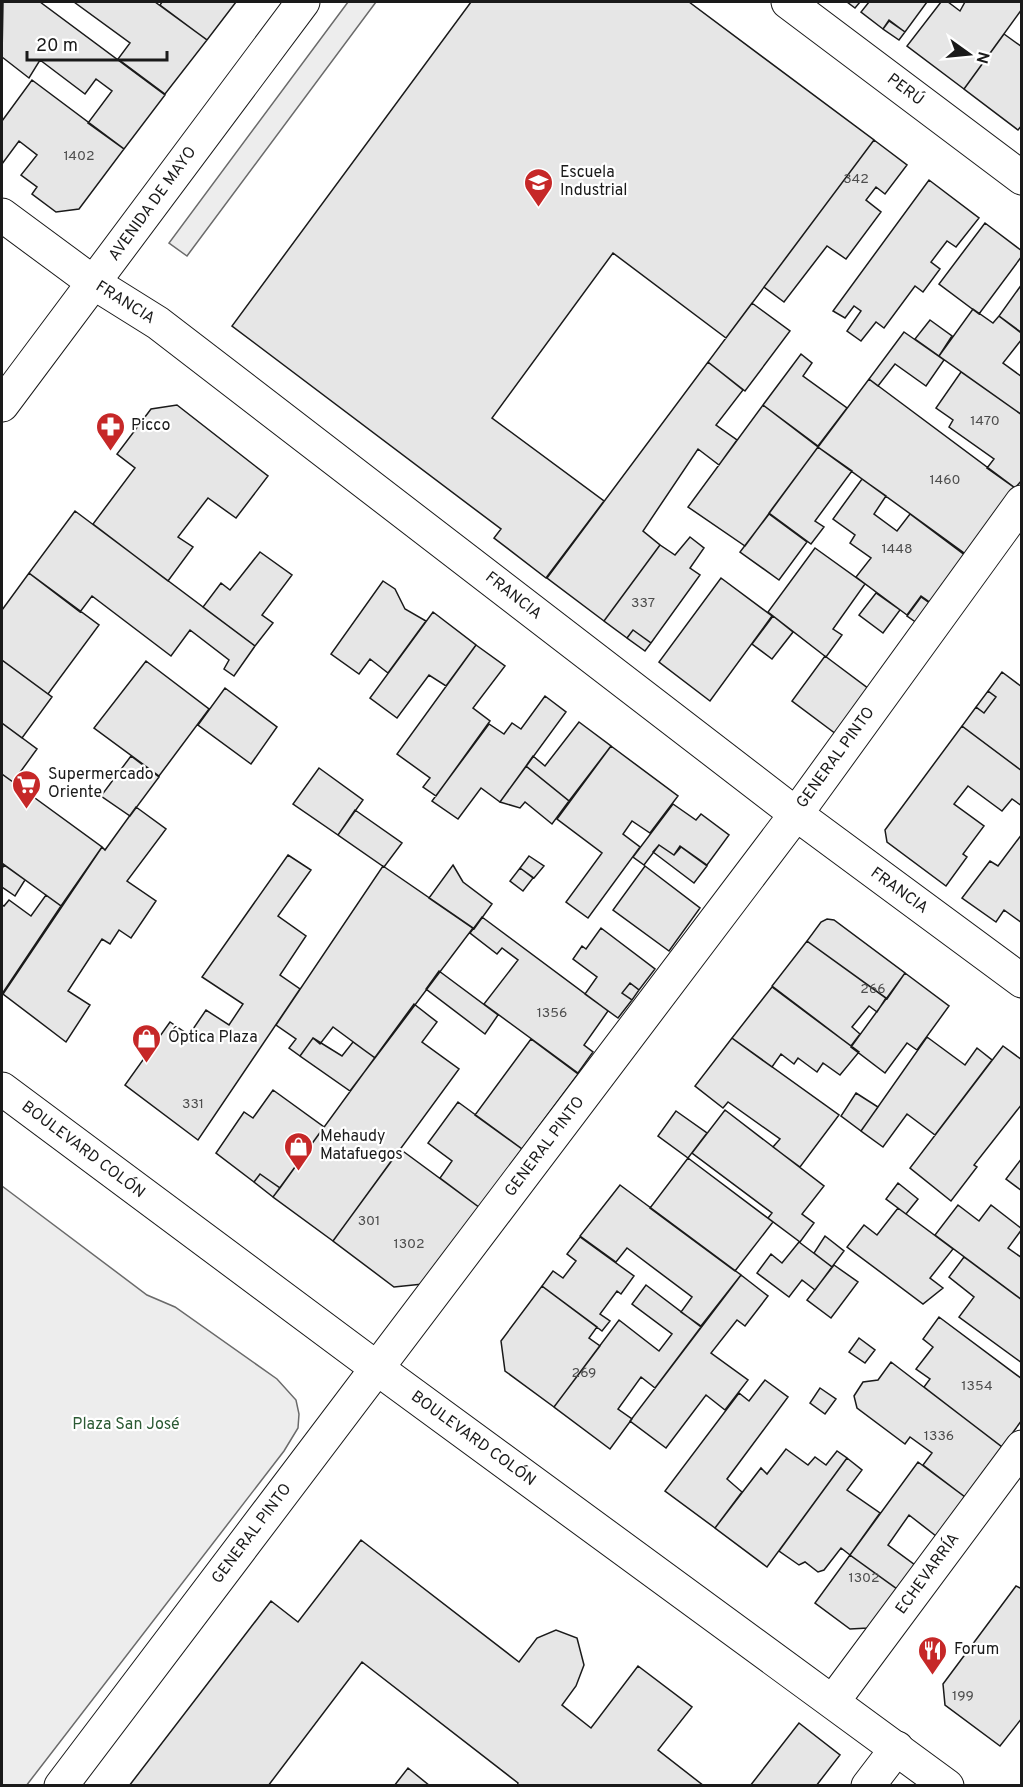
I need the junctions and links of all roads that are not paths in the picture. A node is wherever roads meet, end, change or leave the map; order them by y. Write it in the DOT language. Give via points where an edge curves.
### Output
graph roads {
  1 [pos="303,2"];
  2 [pos="788,2"];
  3 [pos="1022,178"];
  4 [pos="2,215"];
  5 [pos="94,283"];
  6 [pos="2,405"];
  7 [pos="1022,502"];
  8 [pos="796,814"];
  9 [pos="1022,981"];
  10 [pos="2,1089"];
  11 [pos="378,1369"];
  12 [pos="1022,1447"];
  13 [pos="834,1700"];
  14 [pos="897,1748"];
  15 [pos="61,1785"];
  16 [pos="868,1785"];
  17 [pos="947,1785"];
  1 -- 5 [label="street, AVENIDA DE MAYO"];
  2 -- 3 [label="street, PERÚ"];
  4 -- 5 [label="street, FRANCIA"];
  5 -- 6 [label="street, AVENIDA DE MAYO"];
  5 -- 8 [label="street, FRANCIA" via="158,323"];
  7 -- 8 [label="street, GENERAL PINTO"];
  8 -- 9 [label="street, FRANCIA"];
  8 -- 11 [label="street, GENERAL PINTO"];
  10 -- 11 [label="street, BOULEVARD COLÓN"];
  11 -- 13 [label="street, BOULEVARD COLÓN"];
  11 -- 15 [label="street, GENERAL PINTO"];
  12 -- 13 [label="street, ECHEVARRÍA"];
  13 -- 14 [label="street, BOULEVARD COLÓN"];
  14 -- 16 [label="street"];
  14 -- 17 [label="street, BOULEVARD COLÓN"];
}
